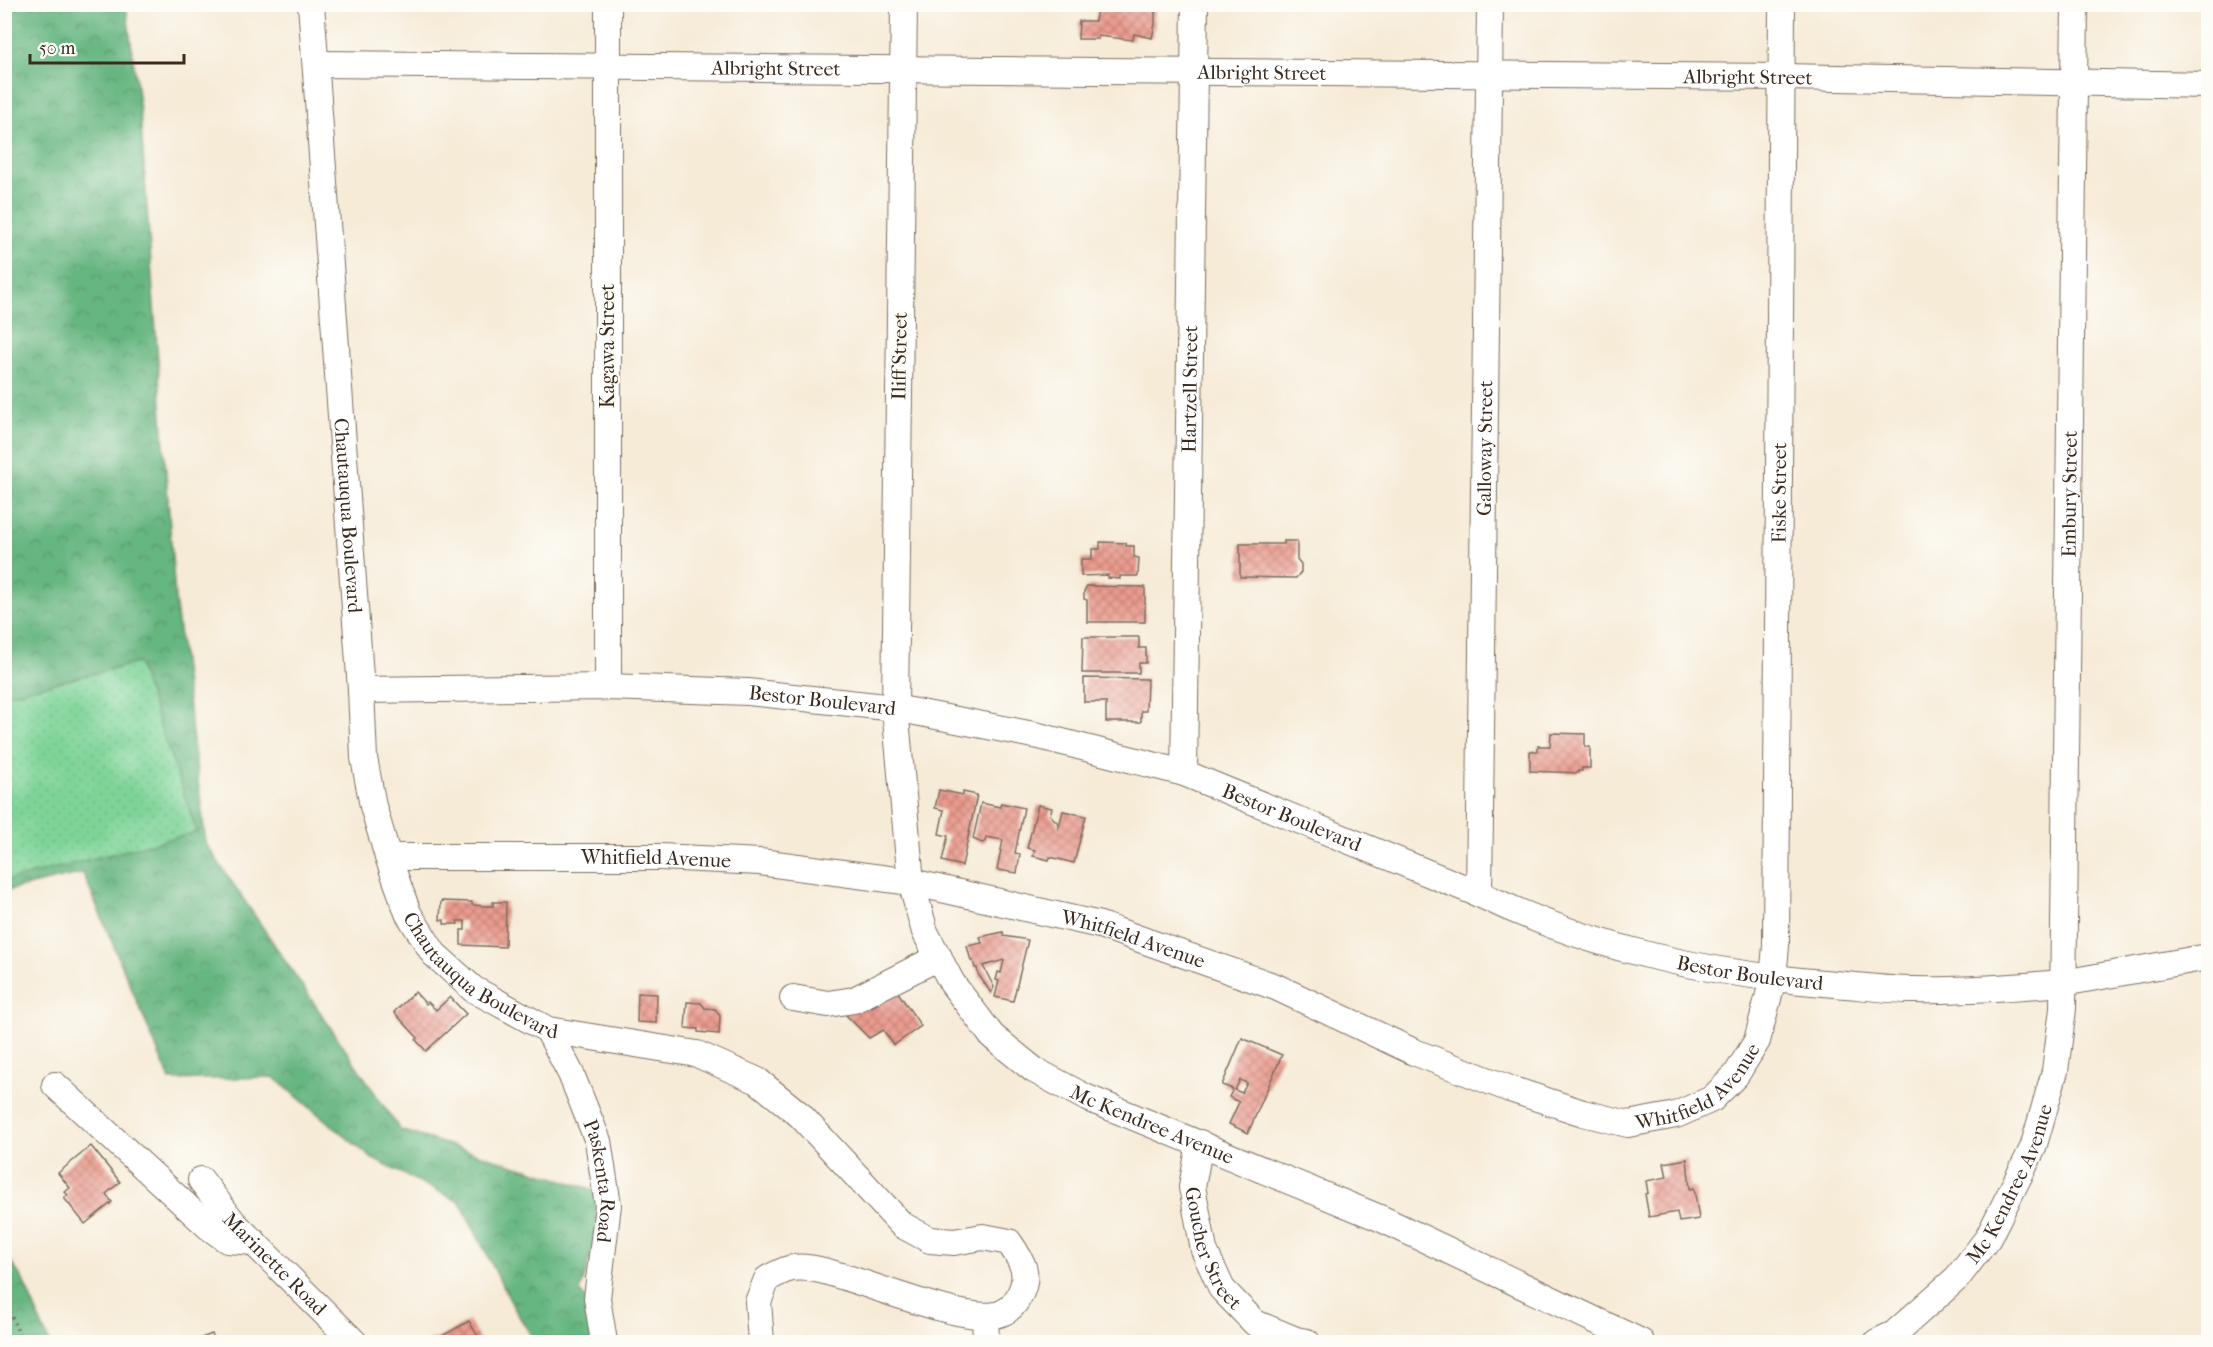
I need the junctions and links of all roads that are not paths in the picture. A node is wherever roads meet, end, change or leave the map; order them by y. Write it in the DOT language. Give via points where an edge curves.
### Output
graph roads {
  1 [pos="311,4"];
  2 [pos="608,4"];
  3 [pos="904,4"];
  4 [pos="1195,4"];
  5 [pos="1490,4"];
  6 [pos="1782,4"];
  7 [pos="2075,4"];
  8 [pos="316,64"];
  9 [pos="607,67"];
  10 [pos="904,68"];
  11 [pos="1195,72"];
  12 [pos="1490,75"];
  13 [pos="1781,77"];
  14 [pos="2074,83"];
  15 [pos="2208,85"];
  16 [pos="608,687"];
  17 [pos="361,690"];
  18 [pos="895,708"];
  19 [pos="1184,773"];
  20 [pos="388,857"];
  21 [pos="911,882"];
  22 [pos="1479,894"];
  23 [pos="939,957"];
  24 [pos="2208,957"];
  25 [pos="1773,979"];
  26 [pos="2063,983"];
  27 [pos="793,998"];
  28 [pos="548,1030"];
  29 [pos="55,1085"];
  30 [pos="1200,1143"];
  31 [pos="201,1180"];
  32 [pos="254,1242"];
  33 [pos="985,1316"];
  34 [pos="354,1342"];
  35 [pos="604,1342"];
  36 [pos="761,1342"];
  37 [pos="986,1342"];
  38 [pos="1307,1342"];
  39 [pos="1641,1342"];
  40 [pos="1877,1342"];
  1 -- 8 [label="street, Chautauqua Boulevard"];
  2 -- 9 [label="street, Kagawa Street"];
  3 -- 10 [label="street, Iliff Street"];
  4 -- 11 [label="street, Hartzell Street"];
  5 -- 12 [label="street, Galloway Street"];
  6 -- 13 [label="street, Fiske Street"];
  7 -- 14 [label="street, Embury Street"];
  8 -- 9 [label="street, Albright Street"];
  8 -- 17 [label="street, Chautauqua Boulevard"];
  9 -- 10 [label="street, Albright Street"];
  9 -- 16 [label="street, Kagawa Street"];
  10 -- 11 [label="street, Albright Street"];
  10 -- 18 [label="street, Iliff Street"];
  11 -- 12 [label="street, Albright Street"];
  11 -- 19 [label="street, Hartzell Street"];
  12 -- 13 [label="street, Albright Street"];
  12 -- 22 [label="street, Galloway Street"];
  13 -- 14 [label="street, Albright Street"];
  13 -- 25 [label="street, Fiske Street"];
  14 -- 15 [label="street, Albright Street"];
  14 -- 26 [label="street, Embury Street"];
  16 -- 17 [label="street, Bestor Boulevard"];
  16 -- 18 [label="street, Bestor Boulevard" via="748,692"];
  17 -- 20 [label="street, Chautauqua Boulevard" via="364,758"];
  18 -- 19 [label="street, Bestor Boulevard" via="1039,736"];
  18 -- 21 [label="street, Mc Kendree Avenue"];
  19 -- 22 [label="street, Bestor Boulevard"];
  20 -- 21 [label="street, Whitfield Avenue" via="682,858 760,862"];
  20 -- 28 [label="street, Chautauqua Boulevard" via="408,913 434,954 473,989"];
  21 -- 23 [label="street, Mc Kendree Avenue" via="925,932"];
  21 -- 25 [label="street, Whitfield Avenue" via="1100,925 1276,987 1414,1052 1499,1085 1628,1124 1676,1115 1712,1099 1736,1075 1757,1041"];
  22 -- 25 [label="street, Bestor Boulevard" via="1522,915 1598,942 1682,964"];
  23 -- 27 [label="street" via="854,1000 828,1004"];
  23 -- 30 [label="street, Mc Kendree Avenue" via="952,983 992,1036 1034,1070 1085,1097"];
  24 -- 26 [label="street, Bestor Boulevard"];
  25 -- 26 [label="street, Bestor Boulevard" via="1912,990"];
  26 -- 40 [label="street, Mc Kendree Avenue" via="2055,1071 2033,1148 1988,1238 1957,1278 1894,1334"];
  28 -- 33 [label="street, Chautauqua Boulevard" via="697,1054 758,1081 800,1115 902,1225 930,1240 954,1242 983,1237 1009,1242 1023,1263 1025,1284 1016,1302 1003,1313"];
  28 -- 35 [label="street, Paskenta Road" via="598,1141 608,1205 597,1298"];
  29 -- 32 [label="street" via="209,1227 227,1240"];
  30 -- 38 [label="street, Goucher Street" via="1192,1187 1204,1250 1222,1289 1255,1323"];
  30 -- 39 [label="street, Mc Kendree Avenue" via="1382,1220"];
  31 -- 32 [label="street, Marinette Road"];
  32 -- 34 [label="street, Marinette Road"];
  33 -- 36 [label="street" via="932,1306 815,1269 787,1268 767,1279 758,1302"];
  33 -- 37 [label="street"];
}
